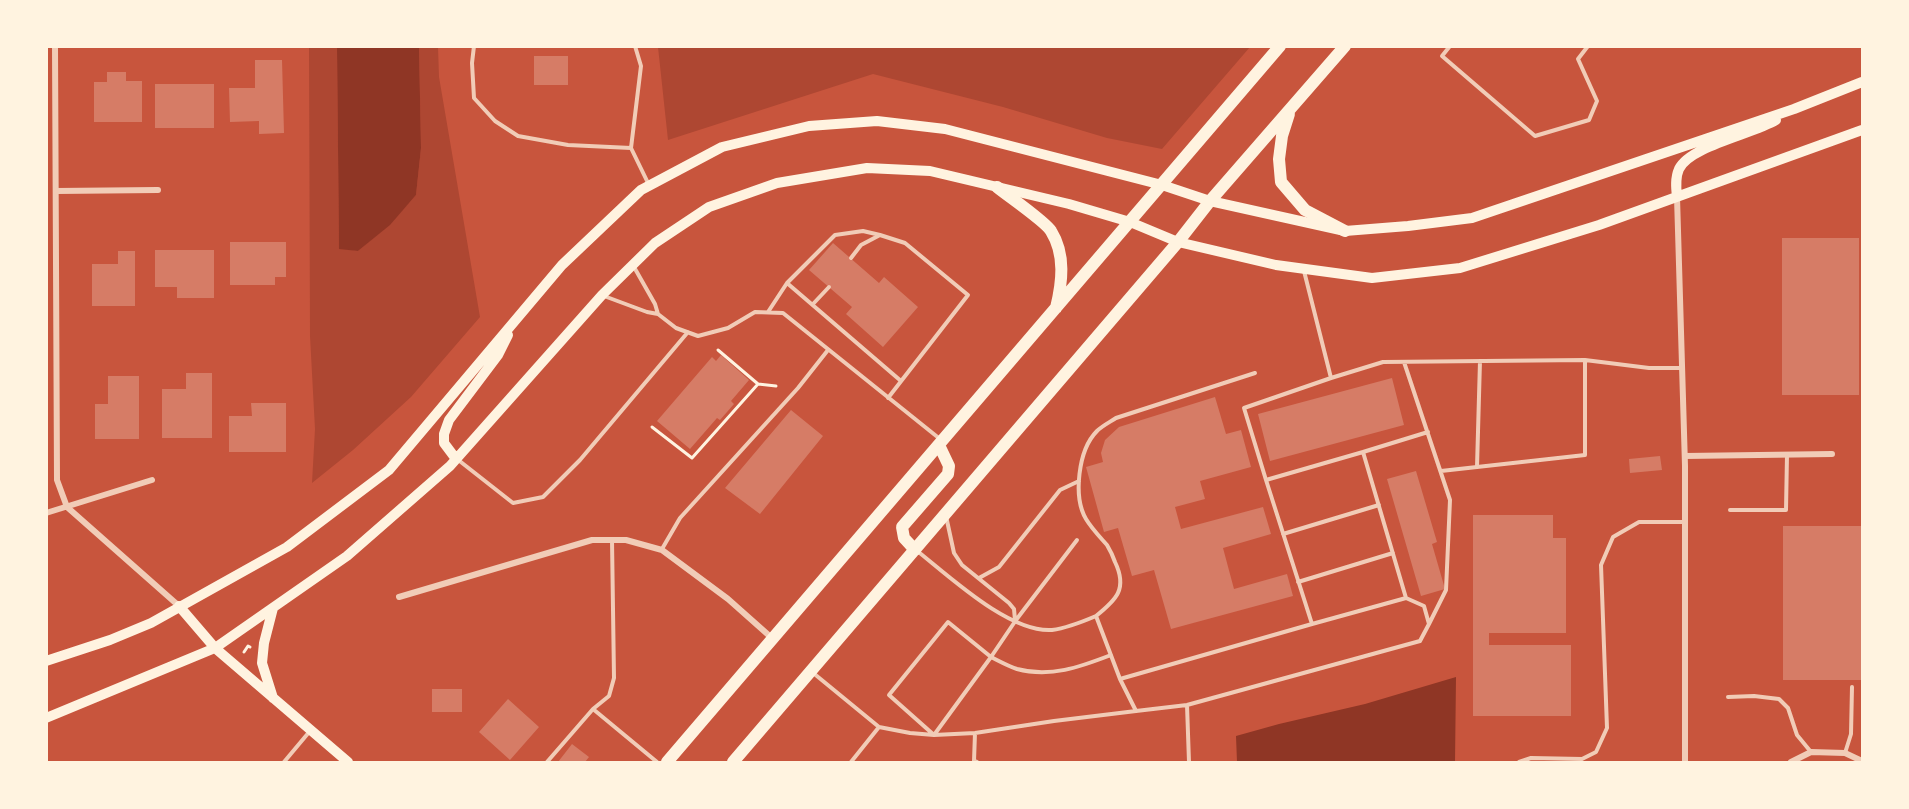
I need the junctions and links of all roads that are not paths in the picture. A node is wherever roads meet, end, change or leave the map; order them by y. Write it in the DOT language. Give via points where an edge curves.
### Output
graph roads {
  1 [pos="55,46"];
  2 [pos="474,46"];
  3 [pos="635,46"];
  4 [pos="1280,46"];
  5 [pos="1345,46"];
  6 [pos="1450,46"];
  7 [pos="1588,46"];
  8 [pos="1863,82"];
  9 [pos="1794,109"];
  10 [pos="1290,110"];
  11 [pos="1863,130"];
  12 [pos="631,148"];
  13 [pos="650,185"];
  14 [pos="1162,185"];
  15 [pos="997,187"];
  16 [pos="158,190"];
  17 [pos="56,191"];
  18 [pos="1677,197"];
  19 [pos="1210,201"];
  20 [pos="1130,222"];
  21 [pos="1345,231"];
  22 [pos="880,235"];
  23 [pos="1178,242"];
  24 [pos="851,258"];
  25 [pos="633,264"];
  26 [pos="1304,269"];
  27 [pos="787,283"];
  28 [pos="829,287"];
  29 [pos="602,295"];
  30 [pos="813,304"];
  31 [pos="1056,309"];
  32 [pos="767,313"];
  33 [pos="658,314"];
  34 [pos="516,319"];
  35 [pos="688,332"];
  36 [pos="828,350"];
  37 [pos="1586,360"];
  38 [pos="1480,361"];
  39 [pos="1404,362"];
  40 [pos="1682,368"];
  41 [pos="1255,373"];
  42 [pos="1331,378"];
  43 [pos="901,381"];
  44 [pos="888,398"];
  45 [pos="1428,432"];
  46 [pos="941,443"];
  47 [pos="1363,452"];
  48 [pos="1787,454"];
  49 [pos="1832,454"];
  50 [pos="1684,456"];
  51 [pos="456,459"];
  52 [pos="1477,467"];
  53 [pos="1441,471"];
  54 [pos="152,480"];
  55 [pos="1266,480"];
  56 [pos="1079,481"];
  57 [pos="1379,505"];
  58 [pos="67,507"];
  59 [pos="1730,510"];
  60 [pos="46,513"];
  61 [pos="946,514"];
  62 [pos="1685,522"];
  63 [pos="1283,534"];
  64 [pos="612,540"];
  65 [pos="1077,540"];
  66 [pos="662,550"];
  67 [pos="915,550"];
  68 [pos="1393,553"];
  69 [pos="979,578"];
  70 [pos="1298,582"];
  71 [pos="399,597"];
  72 [pos="1406,598"];
  73 [pos="179,606"];
  74 [pos="273,608"];
  75 [pos="1096,616"];
  76 [pos="1016,620"];
  77 [pos="1312,624"];
  78 [pos="1429,624"];
  79 [pos="773,639"];
  80 [pos="215,648"];
  81 [pos="1111,656"];
  82 [pos="991,657"];
  83 [pos="46,661"];
  84 [pos="811,671"];
  85 [pos="1120,679"];
  86 [pos="1852,687"];
  87 [pos="1728,697"];
  88 [pos="273,698"];
  89 [pos="1187,705"];
  90 [pos="594,709"];
  91 [pos="1136,711"];
  92 [pos="46,718"];
  93 [pos="879,727"];
  94 [pos="310,730"];
  95 [pos="975,733"];
  96 [pos="934,735"];
  97 [pos="1811,752"];
  98 [pos="1845,753"];
  99 [pos="1863,760"];
  100 [pos="284,762"];
  101 [pos="348,762"];
  102 [pos="547,762"];
  103 [pos="657,762"];
  104 [pos="667,762"];
  105 [pos="733,762"];
  106 [pos="851,762"];
  107 [pos="977,762"];
  108 [pos="1189,762"];
  109 [pos="1519,762"];
  110 [pos="1685,762"];
  111 [pos="1791,762"];
  1 -- 17 [label="street"];
  2 -- 12 [label="lane" via="474,98 495,121 518,136 568,145"];
  3 -- 12 [label="lane" via="641,66"];
  4 -- 14 [label="main road"];
  5 -- 10 [label="main road"];
  6 -- 7 [label="lane" via="1442,56 1535,136 1589,120 1597,101 1578,59"];
  8 -- 9 [label="main road"];
  9 -- 18 [label="main road" via="1764,127 1690,155 1680,168"];
  9 -- 21 [label="main road" via="1472,218"];
  10 -- 19 [label="main road"];
  10 -- 21 [label="main road" via="1279,159 1281,182 1305,210"];
  11 -- 18 [label="main road"];
  12 -- 13 [label="lane"];
  13 -- 14 [label="main road" via="722,147 809,126 877,122 945,129"];
  13 -- 34 [label="main road" via="562,265"];
  14 -- 19 [label="main road"];
  14 -- 20 [label="main road"];
  15 -- 20 [label="main road"];
  15 -- 25 [label="main road" via="930,171 867,168 777,183 709,207 655,243"];
  15 -- 31 [label="main road" via="1051,230 1062,266"];
  16 -- 17 [label="street"];
  17 -- 58 [label="street" via="57,480"];
  18 -- 26 [label="main road" via="1460,268 1372,278"];
  18 -- 40 [label="street"];
  19 -- 21 [label="main road"];
  19 -- 23 [label="main road"];
  20 -- 23 [label="main road"];
  20 -- 31 [label="main road"];
  22 -- 24 [label="lane" via="861,245"];
  22 -- 27 [label="lane" via="863,231 835,235"];
  22 -- 43 [label="lane" via="905,243 968,295"];
  23 -- 26 [label="main road"];
  23 -- 61 [label="main road"];
  25 -- 29 [label="main road"];
  25 -- 33 [label="lane"];
  26 -- 42 [label="lane"];
  27 -- 30 [label="lane"];
  27 -- 32 [label="lane"];
  28 -- 30 [label="lane"];
  29 -- 33 [label="lane"];
  29 -- 51 [label="main road"];
  30 -- 43 [label="lane"];
  31 -- 46 [label="main road"];
  32 -- 35 [label="lane" via="755,312 728,328 698,336"];
  32 -- 36 [label="lane" via="783,313"];
  33 -- 35 [label="lane"];
  34 -- 51 [label="main road" via="498,355 449,420 444,443"];
  34 -- 73 [label="main road" via="388,470 287,547"];
  35 -- 51 [label="lane" via="580,460 543,497 513,503"];
  36 -- 44 [label="lane"];
  36 -- 66 [label="lane" via="680,518"];
  37 -- 38 [label="lane"];
  37 -- 40 [label="lane"];
  37 -- 52 [label="lane" via="1586,455"];
  38 -- 39 [label="lane"];
  38 -- 52 [label="lane"];
  39 -- 42 [label="lane" via="1383,362"];
  39 -- 45 [label="lane"];
  40 -- 50 [label="street"];
  41 -- 56 [label="lane" via="1116,418 1097,430 1088,444"];
  42 -- 55 [label="lane" via="1244,408"];
  43 -- 44 [label="lane"];
  44 -- 46 [label="lane"];
  45 -- 47 [label="lane"];
  45 -- 53 [label="lane"];
  46 -- 67 [label="main road" via="948,474 902,527 904,538"];
  46 -- 79 [label="main road"];
  47 -- 55 [label="lane"];
  47 -- 57 [label="lane"];
  48 -- 49 [label="street"];
  48 -- 50 [label="street"];
  48 -- 59 [label="lane" via="1786,510"];
  50 -- 62 [label="street"];
  51 -- 74 [label="main road" via="347,556"];
  52 -- 53 [label="lane"];
  53 -- 78 [label="lane" via="1450,500 1446,591"];
  54 -- 58 [label="street"];
  55 -- 63 [label="lane"];
  56 -- 69 [label="lane" via="1060,490 999,567"];
  56 -- 75 [label="lane" via="1080,503 1086,519 1108,547 1121,582 1111,604"];
  57 -- 63 [label="lane"];
  57 -- 68 [label="lane"];
  58 -- 60 [label="street"];
  58 -- 73 [label="street"];
  61 -- 67 [label="main road"];
  61 -- 69 [label="lane" via="954,553"];
  62 -- 109 [label="lane" via="1639,522 1613,537 1601,565 1607,728 1596,752 1582,759 1531,758"];
  62 -- 110 [label="street"];
  63 -- 70 [label="lane"];
  64 -- 66 [label="street"];
  64 -- 71 [label="street" via="592,540"];
  64 -- 90 [label="lane" via="614,678 609,696"];
  65 -- 76 [label="lane"];
  66 -- 79 [label="street" via="728,599"];
  67 -- 76 [label="lane" via="996,613"];
  67 -- 84 [label="main road"];
  68 -- 70 [label="lane"];
  68 -- 72 [label="lane"];
  69 -- 76 [label="lane" via="1009,603"];
  70 -- 77 [label="lane"];
  72 -- 77 [label="lane"];
  72 -- 78 [label="lane" via="1424,606"];
  73 -- 80 [label="main road"];
  73 -- 83 [label="main road" via="145,626"];
  74 -- 80 [label="main road"];
  74 -- 88 [label="main road" via="262,663"];
  75 -- 76 [label="lane" via="1052,630 1034,629"];
  75 -- 81 [label="lane"];
  76 -- 82 [label="lane"];
  77 -- 85 [label="lane"];
  78 -- 89 [label="lane" via="1420,641"];
  79 -- 104 [label="main road"];
  80 -- 88 [label="main road"];
  80 -- 92 [label="main road"];
  81 -- 82 [label="lane" via="1066,670 1039,673 1016,669"];
  81 -- 85 [label="lane"];
  82 -- 96 [label="lane"];
  82 -- 96 [label="lane" via="948,622 889,695"];
  84 -- 93 [label="lane"];
  84 -- 105 [label="main road"];
  85 -- 91 [label="lane"];
  86 -- 98 [label="lane" via="1851,734"];
  87 -- 97 [label="lane" via="1779,699 1788,708 1797,735"];
  88 -- 94 [label="main road"];
  89 -- 91 [label="lane"];
  89 -- 108 [label="lane"];
  90 -- 102 [label="lane"];
  90 -- 103 [label="lane"];
  91 -- 95 [label="lane"];
  93 -- 96 [label="lane"];
  93 -- 106 [label="lane"];
  94 -- 100 [label="lane"];
  94 -- 101 [label="main road"];
  95 -- 96 [label="lane"];
  95 -- 107 [label="lane"];
  97 -- 98 [label="street"];
  97 -- 111 [label="street"];
  98 -- 99 [label="street"];
}
